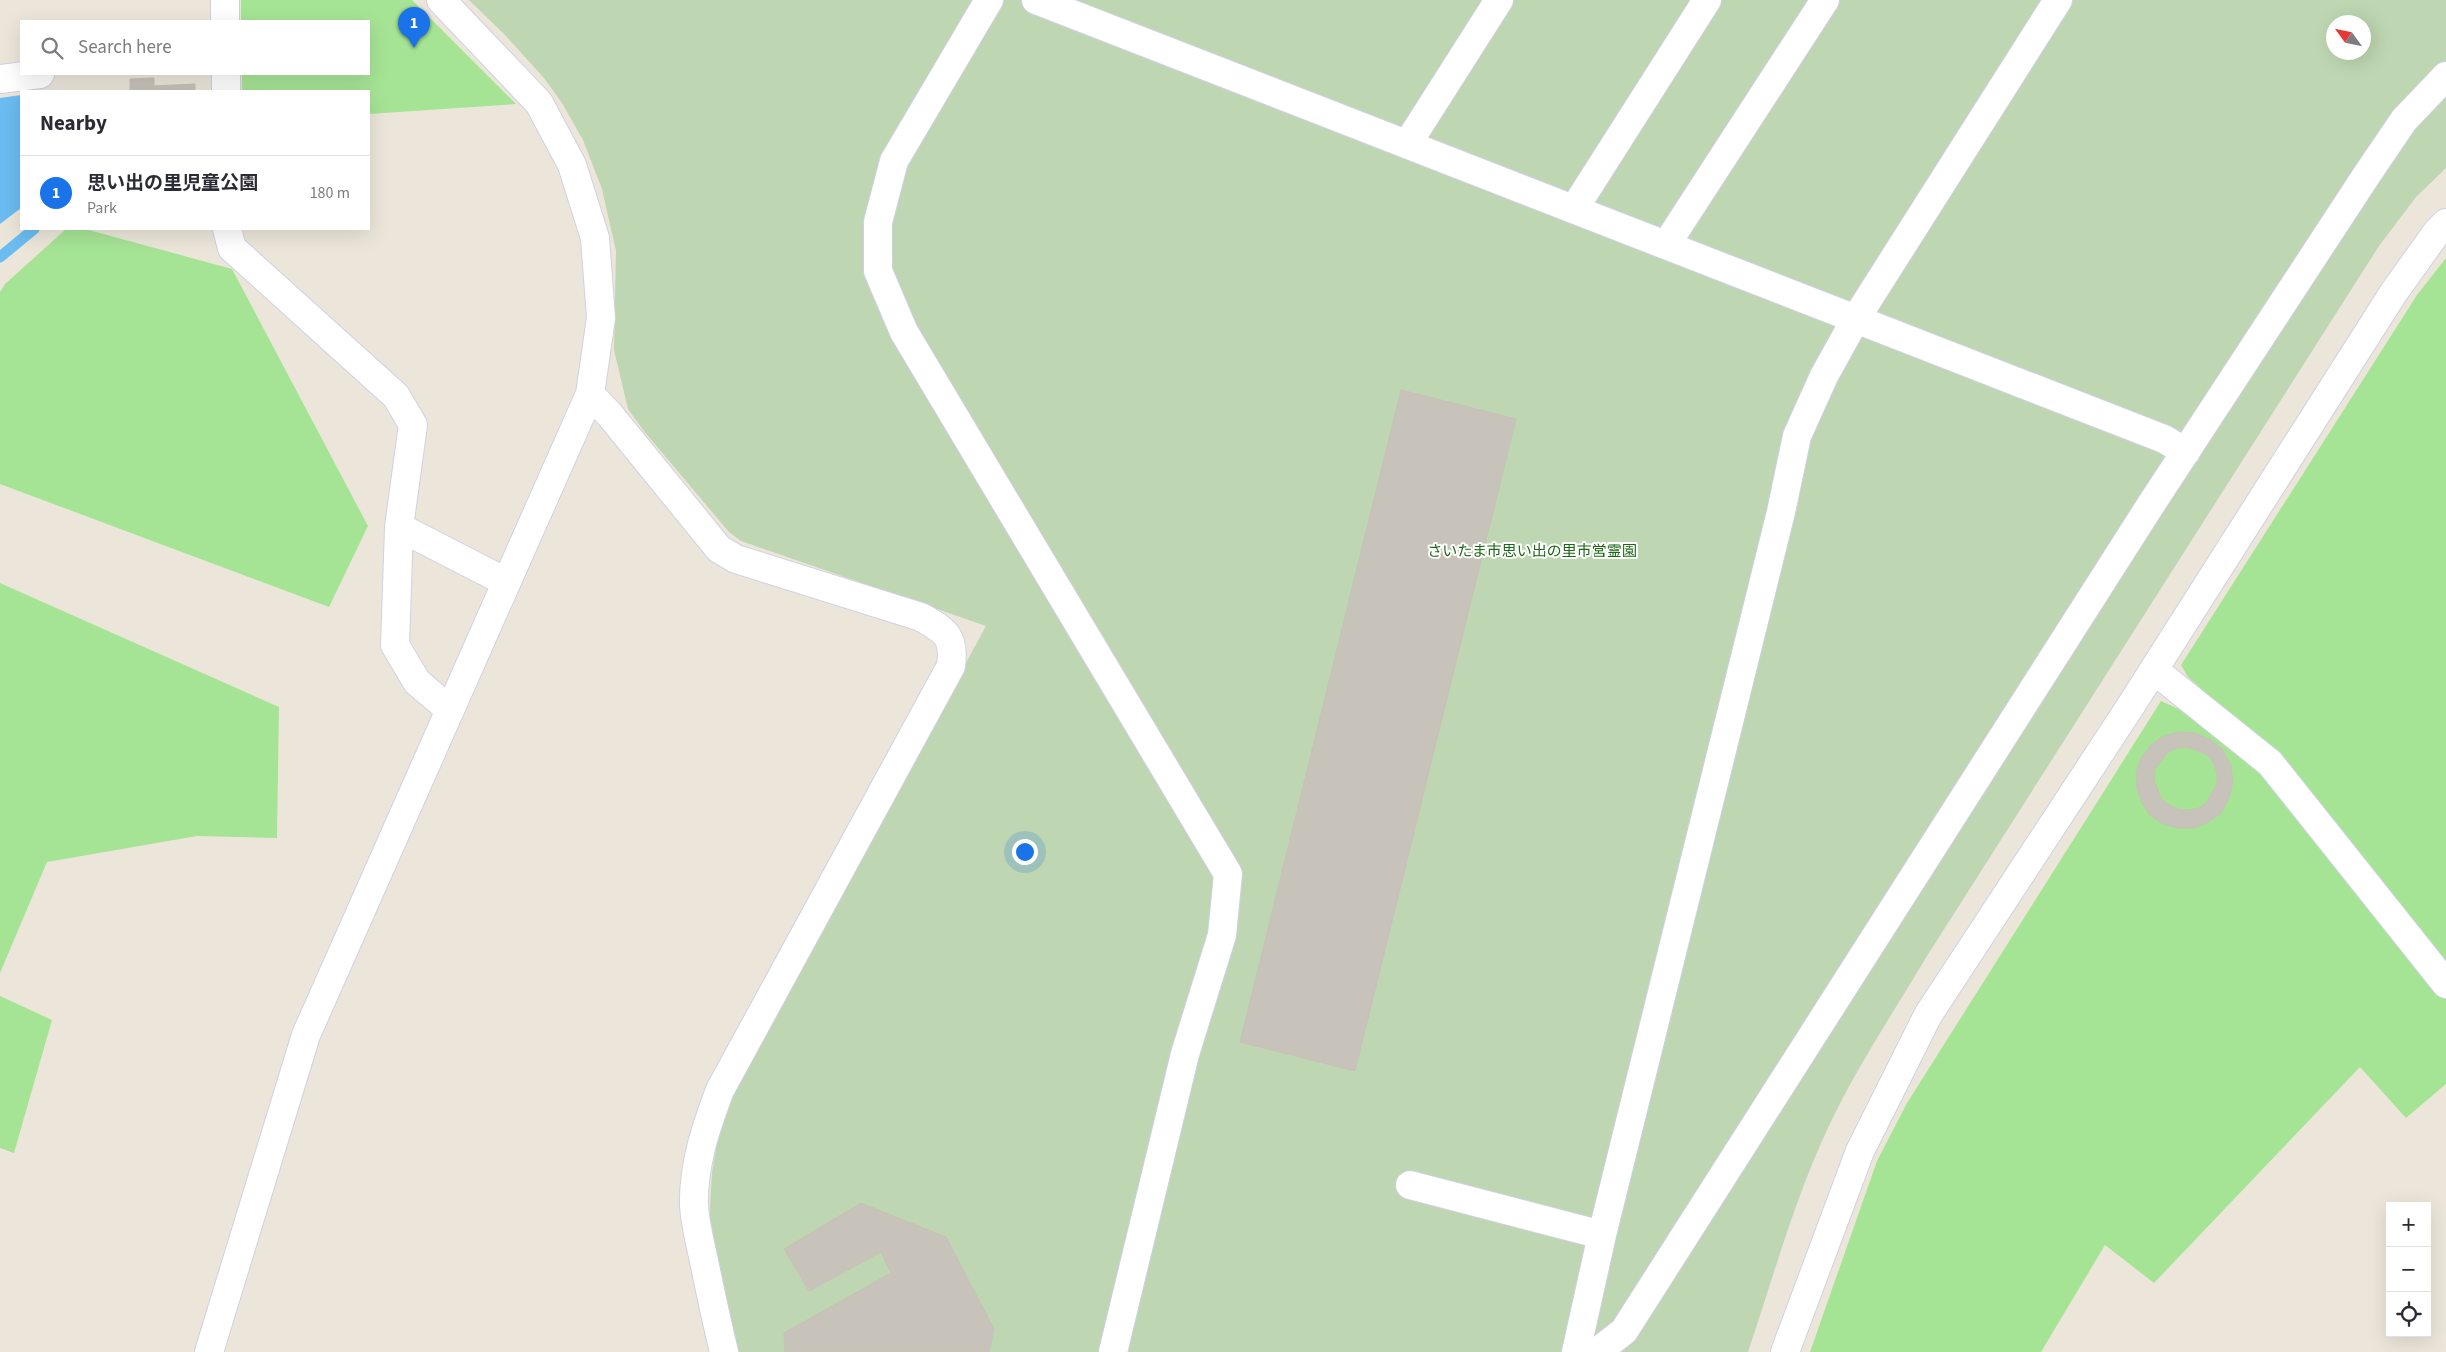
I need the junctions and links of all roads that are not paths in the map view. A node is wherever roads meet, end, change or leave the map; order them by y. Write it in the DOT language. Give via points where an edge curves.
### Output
graph roads {
  1 [pos="225,0"];
  2 [pos="442,0"];
  3 [pos="989,0"];
  4 [pos="1036,0"];
  5 [pos="1499,0"];
  6 [pos="1707,0"];
  7 [pos="1825,0"];
  8 [pos="2058,0"];
  9 [pos="225,20"];
  10 [pos="33,75"];
  11 [pos="226,75"];
  12 [pos="2446,76"];
  13 [pos="0,80"];
  14 [pos="226,90"];
  15 [pos="1408,143"];
  16 [pos="1574,209"];
  17 [pos="2446,223"];
  18 [pos="227,230"];
  19 [pos="1666,246"];
  20 [pos="1855,320"];
  21 [pos="590,394"];
  22 [pos="2186,452"];
  23 [pos="399,527"];
  24 [pos="506,582"];
  25 [pos="2154,670"];
  26 [pos="450,710"];
  27 [pos="2446,984"];
  28 [pos="1410,1185"];
  29 [pos="1602,1235"];
  30 [pos="209,1352"];
  31 [pos="724,1352"];
  32 [pos="1113,1352"];
  33 [pos="1576,1352"];
  34 [pos="1597,1352"];
  35 [pos="1786,1352"];
  1 -- 9 [label="street"];
  2 -- 21 [label="street" via="539,103 572,165 594,238 601,318"];
  3 -- 32 [label="street" via="894,161 878,222 878,271 904,332 1228,874 1222,934 1185,1054"];
  4 -- 15 [label="street"];
  5 -- 15 [label="street"];
  6 -- 16 [label="street"];
  7 -- 19 [label="street"];
  8 -- 20 [label="street"];
  10 -- 13 [label="street"];
  11 -- 14 [label="street"];
  12 -- 22 [label="street" via="2404,120"];
  15 -- 16 [label="street"];
  16 -- 19 [label="street"];
  17 -- 25 [label="street" via="2394,292"];
  18 -- 23 [label="street" via="232,248 396,396 413,425"];
  19 -- 20 [label="street"];
  20 -- 22 [label="street" via="2164,439"];
  20 -- 29 [label="street" via="1824,376 1797,436"];
  21 -- 24 [label="street"];
  21 -- 31 [label="street" via="720,549 736,559 921,618 940,628 950,638 953,650 951,666 720,1090 712,1112 701,1146 694,1206"];
  22 -- 34 [label="street" via="1624,1331"];
  23 -- 24 [label="street"];
  23 -- 26 [label="street" via="395,645 417,682"];
  24 -- 26 [label="street"];
  25 -- 27 [label="street" via="2270,763"];
  25 -- 35 [label="street" via="1928,1015 1860,1151"];
  26 -- 30 [label="street" via="306,1035"];
  28 -- 29 [label="street"];
  29 -- 33 [label="street"];
}
